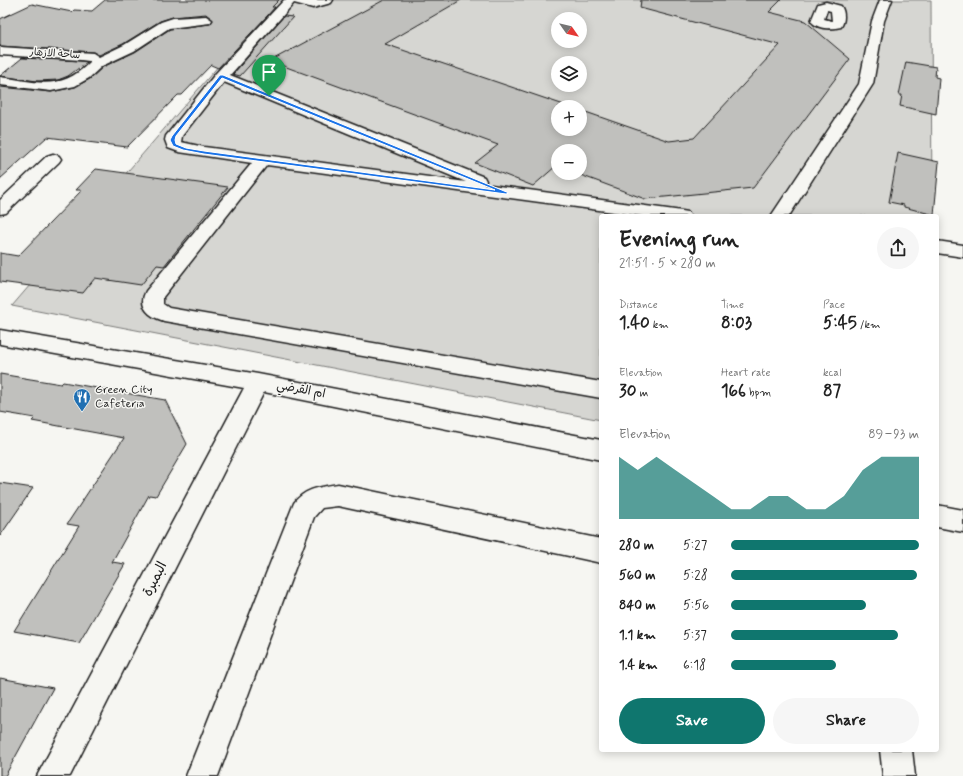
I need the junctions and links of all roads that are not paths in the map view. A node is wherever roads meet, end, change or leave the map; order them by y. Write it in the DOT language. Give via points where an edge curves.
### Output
graph roads {
  1 [pos="292,0"];
  2 [pos="295,0"];
  3 [pos="327,0"];
  4 [pos="886,0"];
  5 [pos="206,20"];
  6 [pos="0,51"];
  7 [pos="97,62"];
  8 [pos="221,76"];
  9 [pos="0,81"];
  10 [pos="53,159"];
  11 [pos="263,160"];
  12 [pos="506,193"];
  13 [pos="0,209"];
  14 [pos="667,214"];
  15 [pos="781,214"];
  16 [pos="939,247"];
  17 [pos="963,250"];
  18 [pos="0,337"];
  19 [pos="258,382"];
  20 [pos="599,390"];
  21 [pos="599,450"];
  22 [pos="939,516"];
  23 [pos="963,521"];
  24 [pos="599,551"];
  25 [pos="896,752"];
  26 [pos="53,776"];
  27 [pos="202,776"];
  28 [pos="898,776"];
  1 -- 8 [label="street"];
  2 -- 3 [label="street" via="313,4"];
  4 -- 15 [label="street" via="878,21 866,84"];
  5 -- 7 [label="street" via="164,25 129,48"];
  6 -- 7 [label="street, ساحة الازهار" via="93,57"];
  7 -- 9 [label="street, ساحة الازهار" via="79,79 66,85 50,87"];
  8 -- 11 [label="street" via="174,136 174,145 185,149"];
  8 -- 12 [label="street"];
  10 -- 13 [label="street"];
  11 -- 12 [label="street"];
  11 -- 20 [label="street" via="153,296 153,307 158,311"];
  12 -- 14 [label="street"];
  16 -- 17 [label="street"];
  18 -- 19 [label="street, ام القرضي"];
  19 -- 21 [label="street, ام القرضي"];
  19 -- 26 [label="street, البمبرة"];
  22 -- 23 [label="street"];
  24 -- 27 [label="street" via="338,495 318,498 309,503 299,519"];
  25 -- 28 [label="street"];
}
